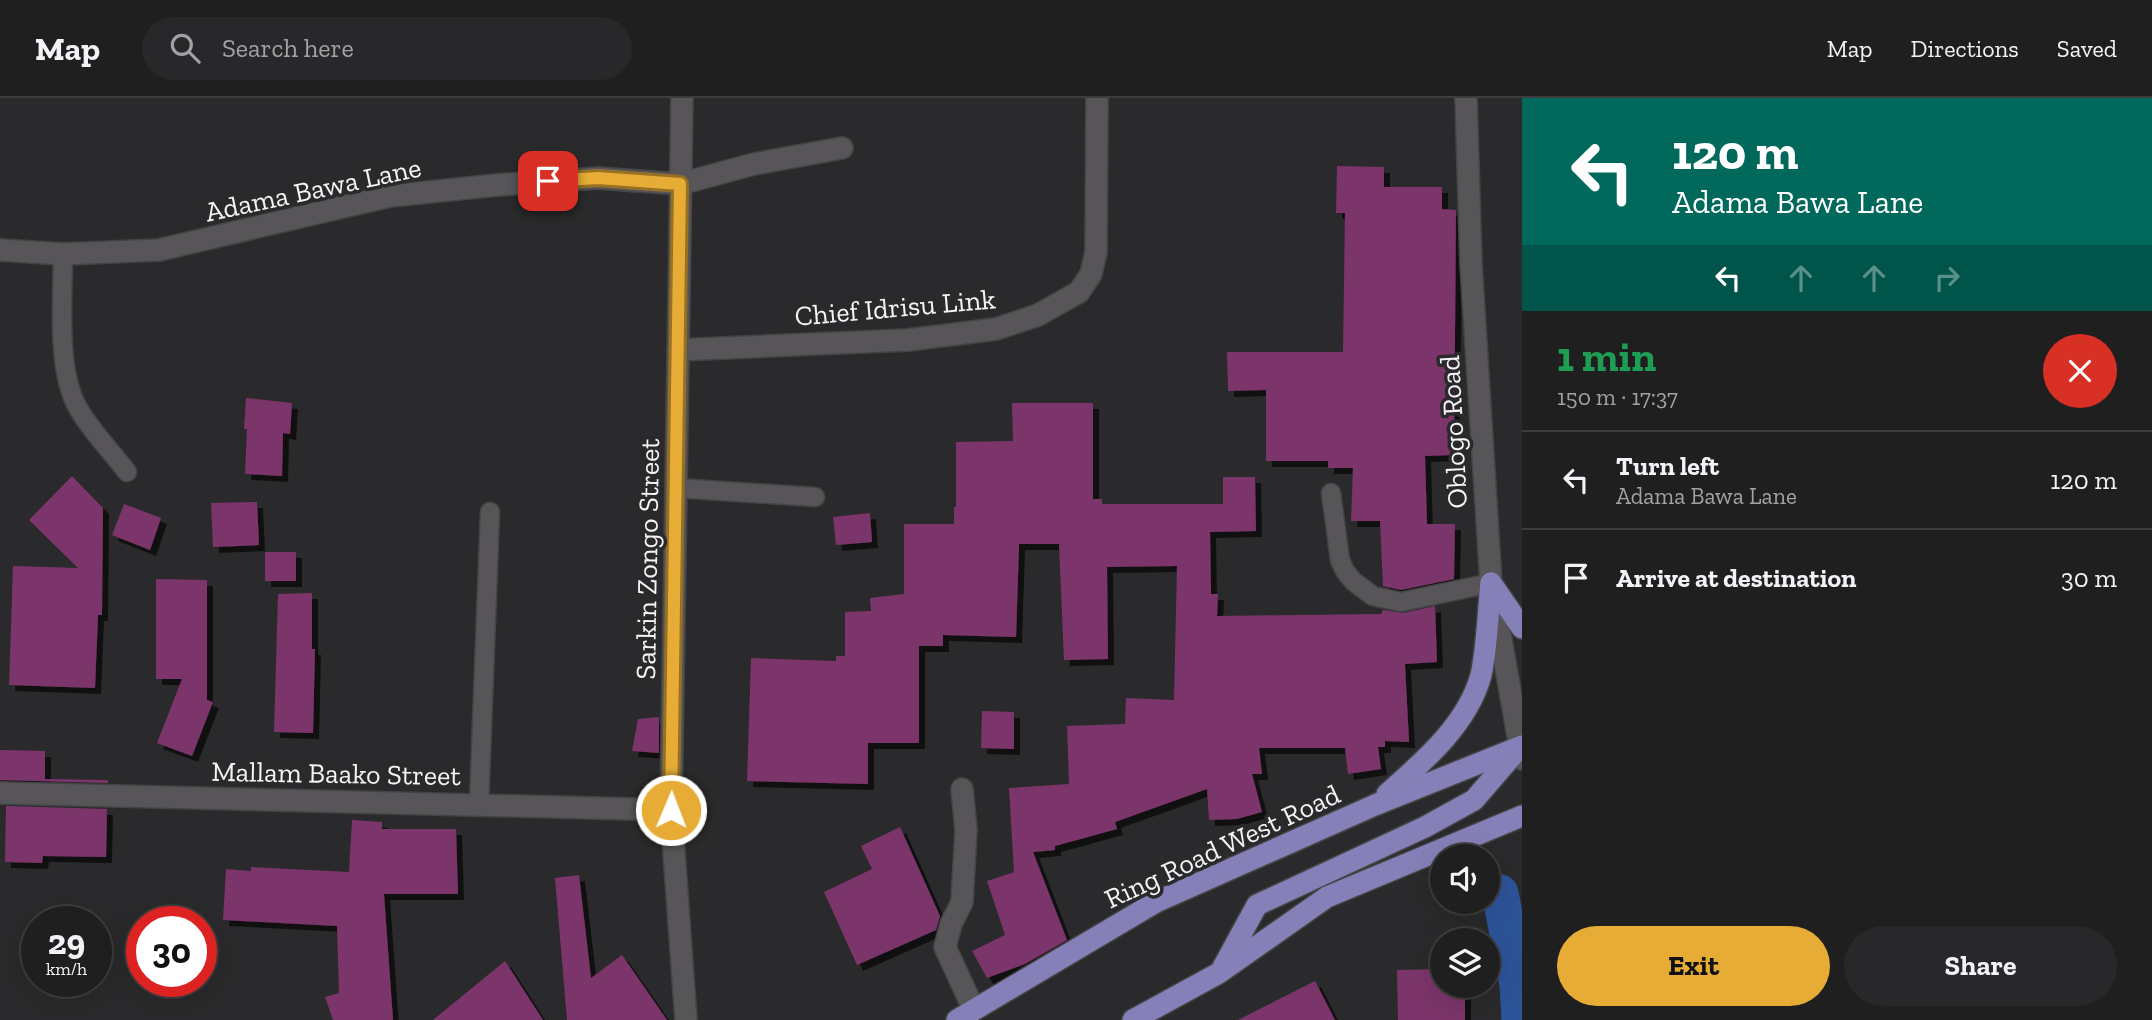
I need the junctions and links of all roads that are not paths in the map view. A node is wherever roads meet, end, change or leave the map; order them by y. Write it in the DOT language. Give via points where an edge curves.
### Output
graph roads {
  1 [pos="682,98"];
  2 [pos="1097,98"];
  3 [pos="1466,98"];
  4 [pos="842,148"];
  5 [pos="680,184"];
  6 [pos="0,250"];
  7 [pos="63,254"];
  8 [pos="678,350"];
  9 [pos="127,472"];
  10 [pos="676,488"];
  11 [pos="1331,493"];
  12 [pos="815,496"];
  13 [pos="490,512"];
  14 [pos="1491,583"];
  15 [pos="1522,628"];
  16 [pos="1521,751"];
  17 [pos="962,789"];
  18 [pos="0,793"];
  19 [pos="479,805"];
  20 [pos="1375,805"];
  21 [pos="671,810"];
  22 [pos="1522,816"];
  23 [pos="1219,974"];
  24 [pos="966,1015"];
  25 [pos="686,1020"];
  26 [pos="1133,1020"];
  1 -- 5 [label="street, Sarkin Zongo Street"];
  2 -- 8 [label="street, Chief Idrisu Link" via="1096,252 1091,274 1079,292 1038,315 996,329 908,340"];
  3 -- 14 [label="street, Oblogo Road" via="1471,264"];
  4 -- 5 [label="street" via="754,163"];
  5 -- 7 [label="street, Adama Bawa Lane" via="598,178 390,196 159,250"];
  5 -- 8 [label="street, Sarkin Zongo Street"];
  6 -- 7 [label="street, Adama Bawa Lane"];
  7 -- 9 [label="lane" via="63,349 77,407"];
  8 -- 10 [label="street, Sarkin Zongo Street"];
  10 -- 12 [label="lane"];
  10 -- 21 [label="street, Sarkin Zongo Street"];
  11 -- 14 [label="lane" via="1340,560 1353,581 1373,596 1401,602"];
  13 -- 19 [label="lane"];
  14 -- 15 [label="main road"];
  14 -- 16 [label="street, Oblogo Road"];
  14 -- 20 [label="main road" via="1480,676 1460,721"];
  16 -- 20 [label="main road, Ring Road West Road"];
  16 -- 23 [label="main road" via="1474,800 1257,905"];
  17 -- 24 [label="street" via="966,830 962,902 945,947"];
  18 -- 19 [label="street, Mallam Baako Street"];
  19 -- 21 [label="street, Mallam Baako Street"];
  20 -- 24 [label="main road, Ring Road West Road" via="1156,902"];
  21 -- 25 [label="street, Sarkin Zongo Street"];
  22 -- 23 [label="main road" via="1327,897"];
  23 -- 26 [label="main road"];
}
